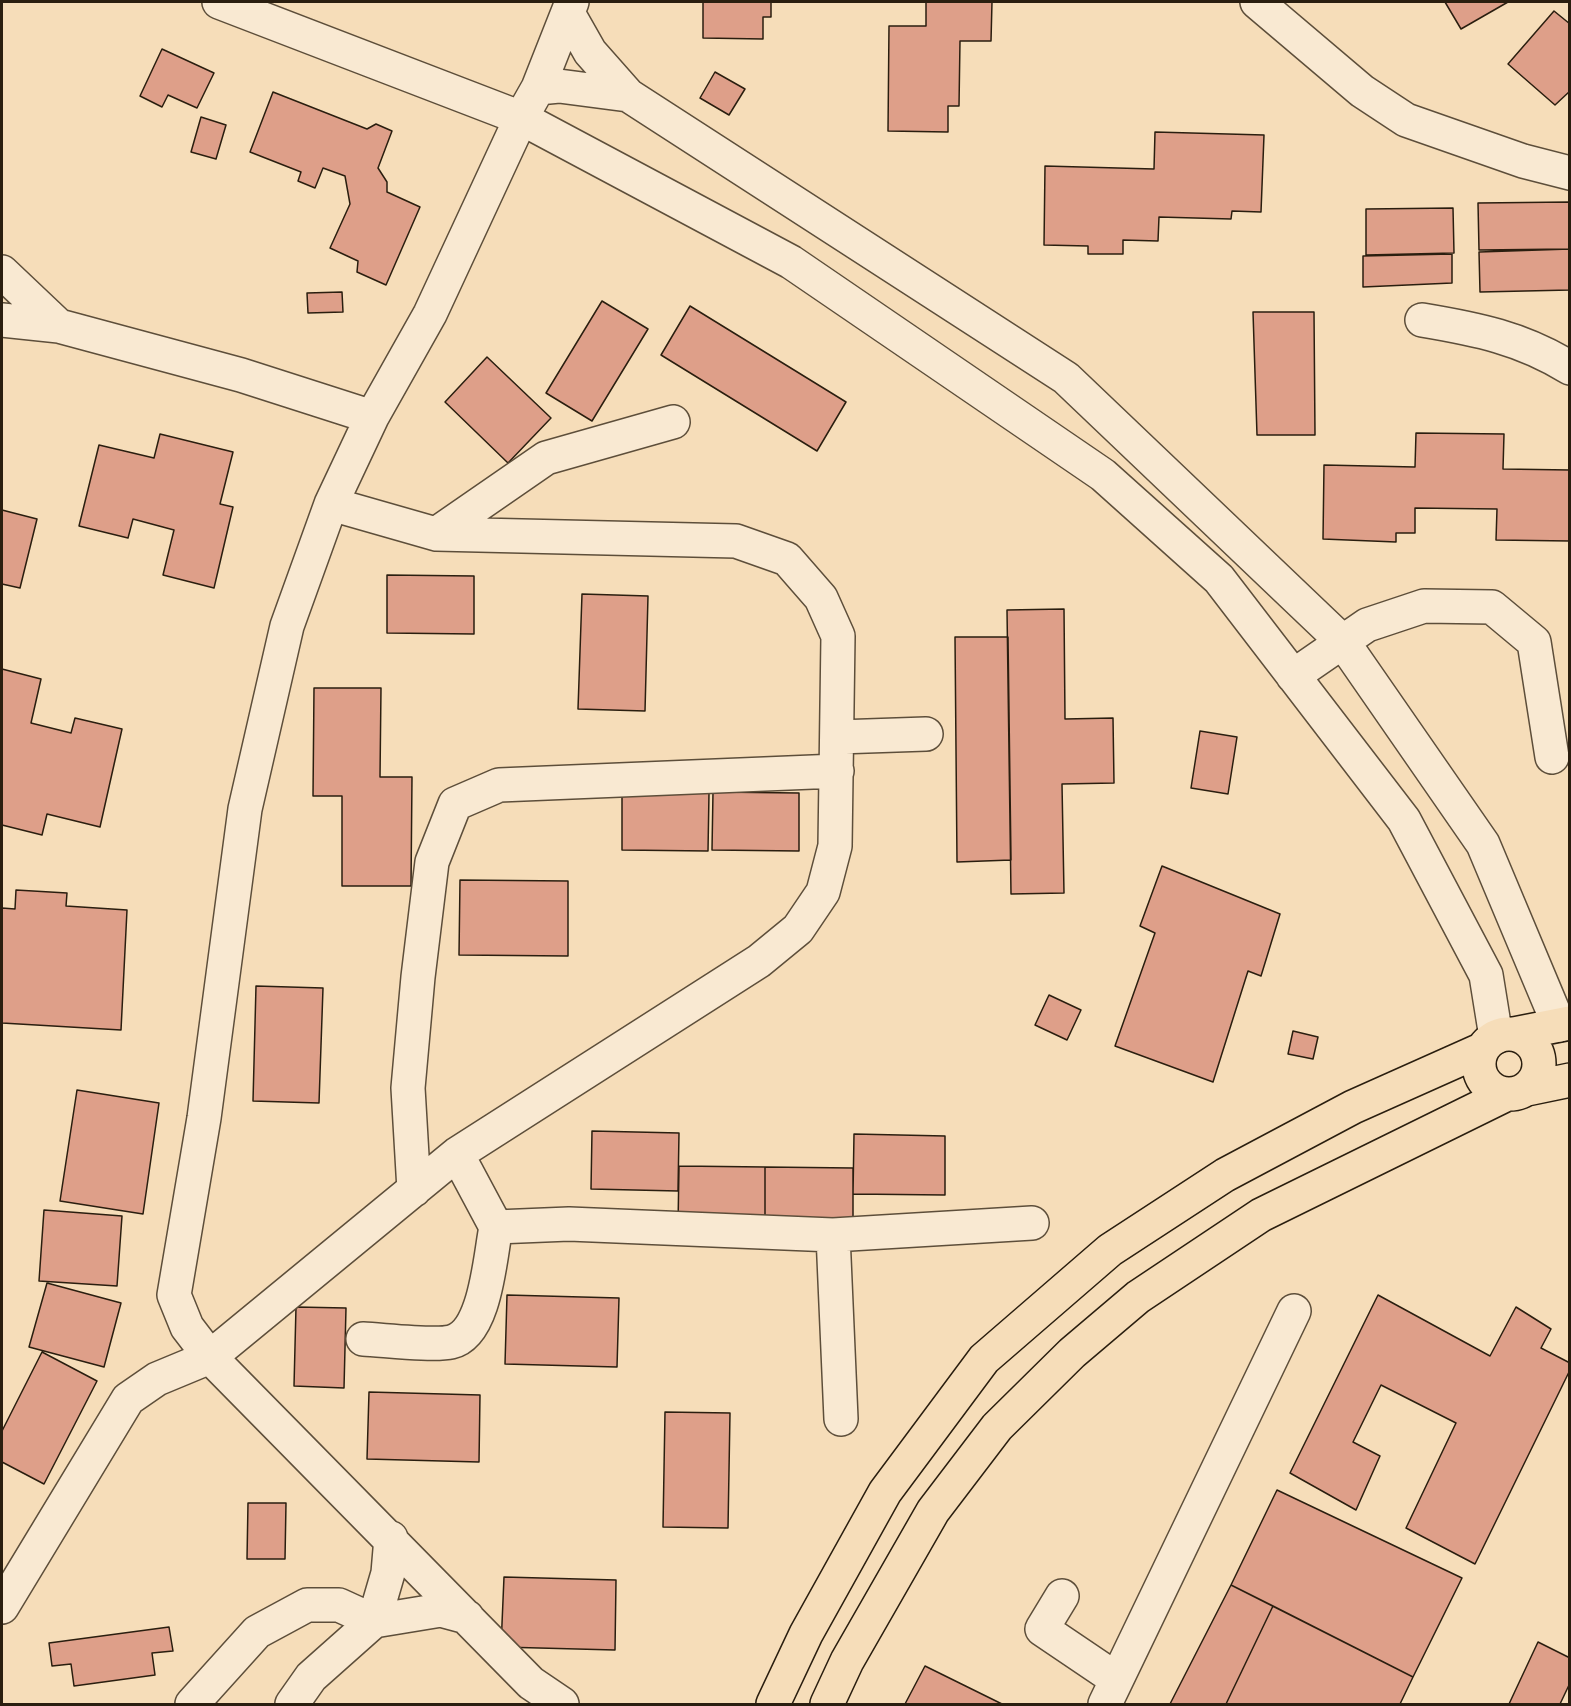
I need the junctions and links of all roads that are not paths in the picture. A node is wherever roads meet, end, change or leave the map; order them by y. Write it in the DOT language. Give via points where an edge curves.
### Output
graph roads {
  1 [pos="219,2"];
  2 [pos="1257,2"];
  3 [pos="570,8"];
  4 [pos="538,88"];
  5 [pos="628,95"];
  6 [pos="521,118"];
  7 [pos="1569,173"];
  8 [pos="2,272"];
  9 [pos="2,320"];
  10 [pos="1422,320"];
  11 [pos="59,326"];
  12 [pos="1569,368"];
  13 [pos="372,417"];
  14 [pos="673,422"];
  15 [pos="331,504"];
  16 [pos="436,534"];
  17 [pos="1343,642"];
  18 [pos="1293,676"];
  19 [pos="926,734"];
  20 [pos="838,737"];
  21 [pos="1552,757"];
  22 [pos="837,771"];
  23 [pos="1564,1024"];
  24 [pos="1498,1040"];
  25 [pos="1569,1080"];
  26 [pos="1517,1091"];
  27 [pos="458,1154"];
  28 [pos="414,1190"];
  29 [pos="1032,1223"];
  30 [pos="496,1227"];
  31 [pos="833,1235"];
  32 [pos="1294,1311"];
  33 [pos="363,1339"];
  34 [pos="210,1357"];
  35 [pos="841,1419"];
  36 [pos="391,1538"];
  37 [pos="1062,1596"];
  38 [pos="2,1607"];
  39 [pos="467,1617"];
  40 [pos="374,1621"];
  41 [pos="1111,1692"];
  42 [pos="192,1704"];
  43 [pos="292,1704"];
  44 [pos="562,1704"];
  45 [pos="773,1704"];
  46 [pos="827,1704"];
  1 -- 6 [label="street"];
  2 -- 7 [label="street" via="1362,91 1406,120"];
  3 -- 4 [label="street"];
  3 -- 5 [label="street" via="590,52"];
  4 -- 5 [label="street" via="559,86"];
  4 -- 6 [label="street"];
  5 -- 17 [label="street" via="1066,378"];
  6 -- 13 [label="street" via="430,314"];
  6 -- 18 [label="street" via="791,262 1103,475 1219,579"];
  8 -- 11 [label="street"];
  9 -- 11 [label="street"];
  10 -- 12 [label="street" via="1494,333"];
  11 -- 13 [label="street" via="241,375"];
  13 -- 15 [label="street"];
  14 -- 16 [label="street" via="546,458"];
  15 -- 16 [label="street"];
  15 -- 34 [label="street" via="287,626 244,809 204,1118 178,1266 174,1295 187,1327"];
  16 -- 20 [label="street" via="736,541 787,559 821,598 838,636"];
  17 -- 18 [label="street"];
  17 -- 21 [label="street" via="1367,625 1424,606 1492,607 1534,642"];
  17 -- 23 [label="street" via="1483,844"];
  18 -- 24 [label="street" via="1404,820 1486,975"];
  19 -- 20 [label="street"];
  20 -- 22 [label="street"];
  22 -- 27 [label="street" via="835,846 823,892 798,929 759,961"];
  22 -- 28 [label="street" via="499,785 455,804 432,862 418,977 408,1088"];
  23 -- 24 [label="main road"];
  24 -- 26 [label="main road" via="1479,1058 1482,1077 1488,1086"];
  24 -- 26 [label="main road" via="1531,1043 1539,1061 1538,1071"];
  24 -- 45 [label="main road" via="1353,1107 1225,1175 1110,1251 984,1359 885,1492 806,1634"];
  25 -- 26 [label="main road"];
  26 -- 46 [label="main road" via="1261,1215 1138,1297 1072,1353 998,1427 933,1511 847,1661"];
  27 -- 28 [label="street"];
  27 -- 30 [label="street"];
  28 -- 34 [label="street"];
  29 -- 31 [label="street"];
  30 -- 31 [label="street" via="569,1224"];
  30 -- 33 [label="street" via="479,1312 471,1328 452,1342"];
  31 -- 35 [label="street"];
  32 -- 41 [label="street"];
  34 -- 36 [label="street"];
  34 -- 38 [label="street" via="157,1379 128,1399"];
  36 -- 39 [label="street"];
  36 -- 40 [label="street" via="388,1573"];
  37 -- 41 [label="street" via="1042,1629"];
  39 -- 40 [label="street" via="441,1610"];
  39 -- 44 [label="street" via="531,1683"];
  40 -- 42 [label="street" via="339,1605 307,1605 257,1632"];
  40 -- 43 [label="street" via="311,1677"];
}
